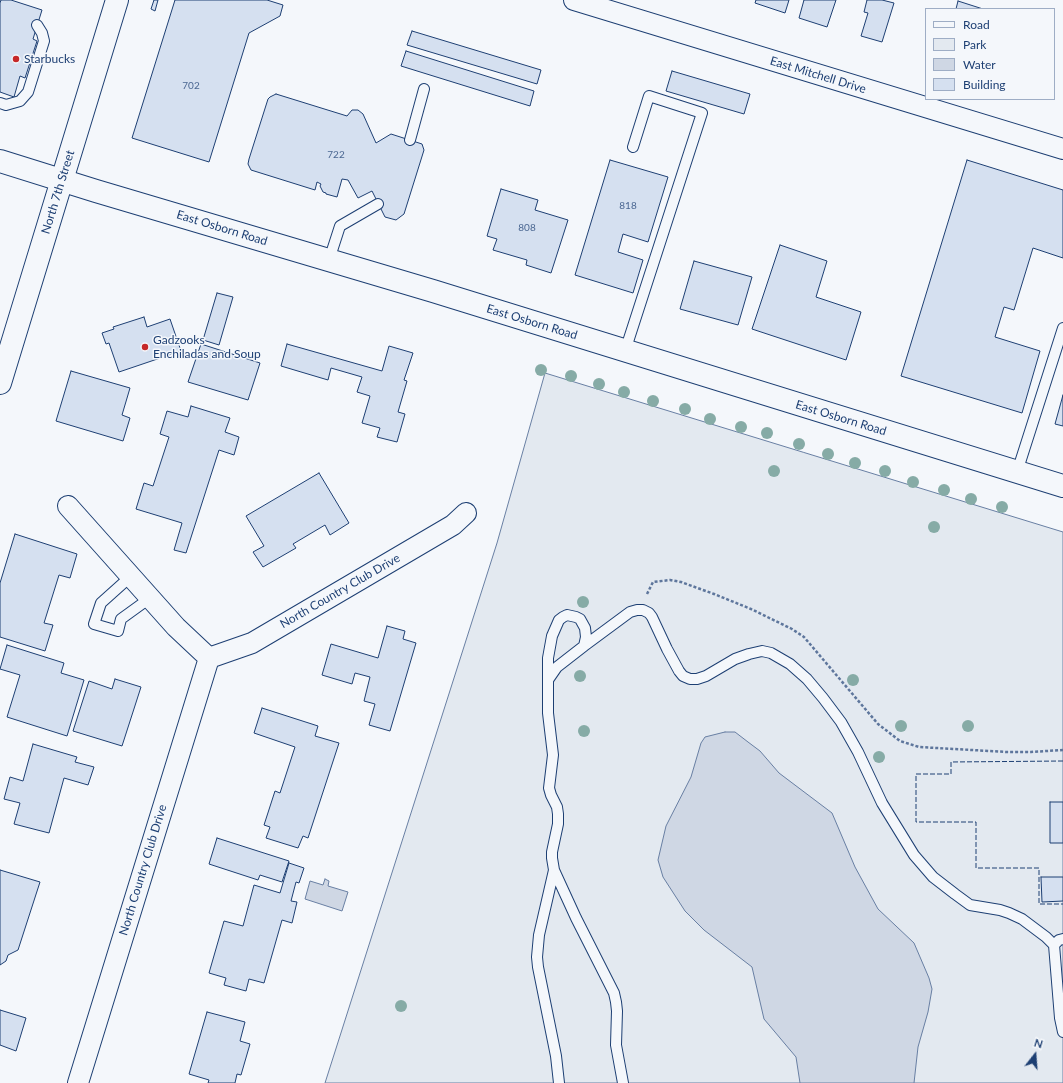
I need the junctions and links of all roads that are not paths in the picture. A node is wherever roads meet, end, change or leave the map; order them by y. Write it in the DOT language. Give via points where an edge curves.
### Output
graph roads {
  1 [pos="117,0"];
  2 [pos="574,0"];
  3 [pos="37,25"];
  4 [pos="424,88"];
  5 [pos="0,103"];
  6 [pos="410,140"];
  7 [pos="633,147"];
  8 [pos="1063,149"];
  9 [pos="0,161"];
  10 [pos="62,180"];
  11 [pos="378,204"];
  12 [pos="329,260"];
  13 [pos="1063,328"];
  14 [pos="625,351"];
  15 [pos="0,384"];
  16 [pos="1018,472"];
  17 [pos="1063,486"];
  18 [pos="68,506"];
  19 [pos="466,513"];
  20 [pos="130,577"];
  21 [pos="150,598"];
  22 [pos="584,646"];
  23 [pos="209,658"];
  24 [pos="548,680"];
  25 [pos="554,870"];
  26 [pos="1063,939"];
  27 [pos="1054,945"];
  28 [pos="1063,1032"];
  29 [pos="78,1083"];
  30 [pos="559,1083"];
  31 [pos="623,1083"];
  1 -- 10 [label="main road, North 7th Street"];
  2 -- 8 [label="street, East Mitchell Drive"];
  3 -- 5 [label="lane" via="44,41 28,92 20,102 6,105"];
  4 -- 6 [label="lane"];
  7 -- 14 [label="lane" via="649,96 702,113"];
  9 -- 10 [label="main road, East Osborn Road"];
  10 -- 12 [label="main road, East Osborn Road"];
  10 -- 15 [label="main road, North 7th Street"];
  11 -- 12 [label="lane" via="340,226"];
  12 -- 14 [label="main road, East Osborn Road"];
  13 -- 16 [label="lane"];
  14 -- 16 [label="main road, East Osborn Road"];
  16 -- 17 [label="main road, East Osborn Road"];
  18 -- 20 [label="street"];
  19 -- 23 [label="street, North Country Club Drive" via="453,525 252,642"];
  20 -- 21 [label="street"];
  20 -- 21 [label="lane" via="101,603 94,624 118,631 121,619"];
  21 -- 23 [label="street"];
  22 -- 24 [label="lane" via="557,667"];
  22 -- 24 [label="lane" via="585,628 580,619 567,615 563,617 554,630 550,645"];
  22 -- 27 [label="lane" via="630,612 643,610 652,617 679,671 690,679 706,676 735,659 762,651 790,664 823,698 841,722 882,804 914,855 933,877 970,905 1000,910 1022,919"];
  23 -- 29 [label="street, North Country Club Drive"];
  24 -- 25 [label="lane" via="552,755 549,788 558,814 552,852"];
  25 -- 30 [label="lane" via="539,935 537,957"];
  25 -- 31 [label="lane" via="614,994 617,1011 616,1045"];
  26 -- 27 [label="lane"];
  27 -- 28 [label="lane"];
}
